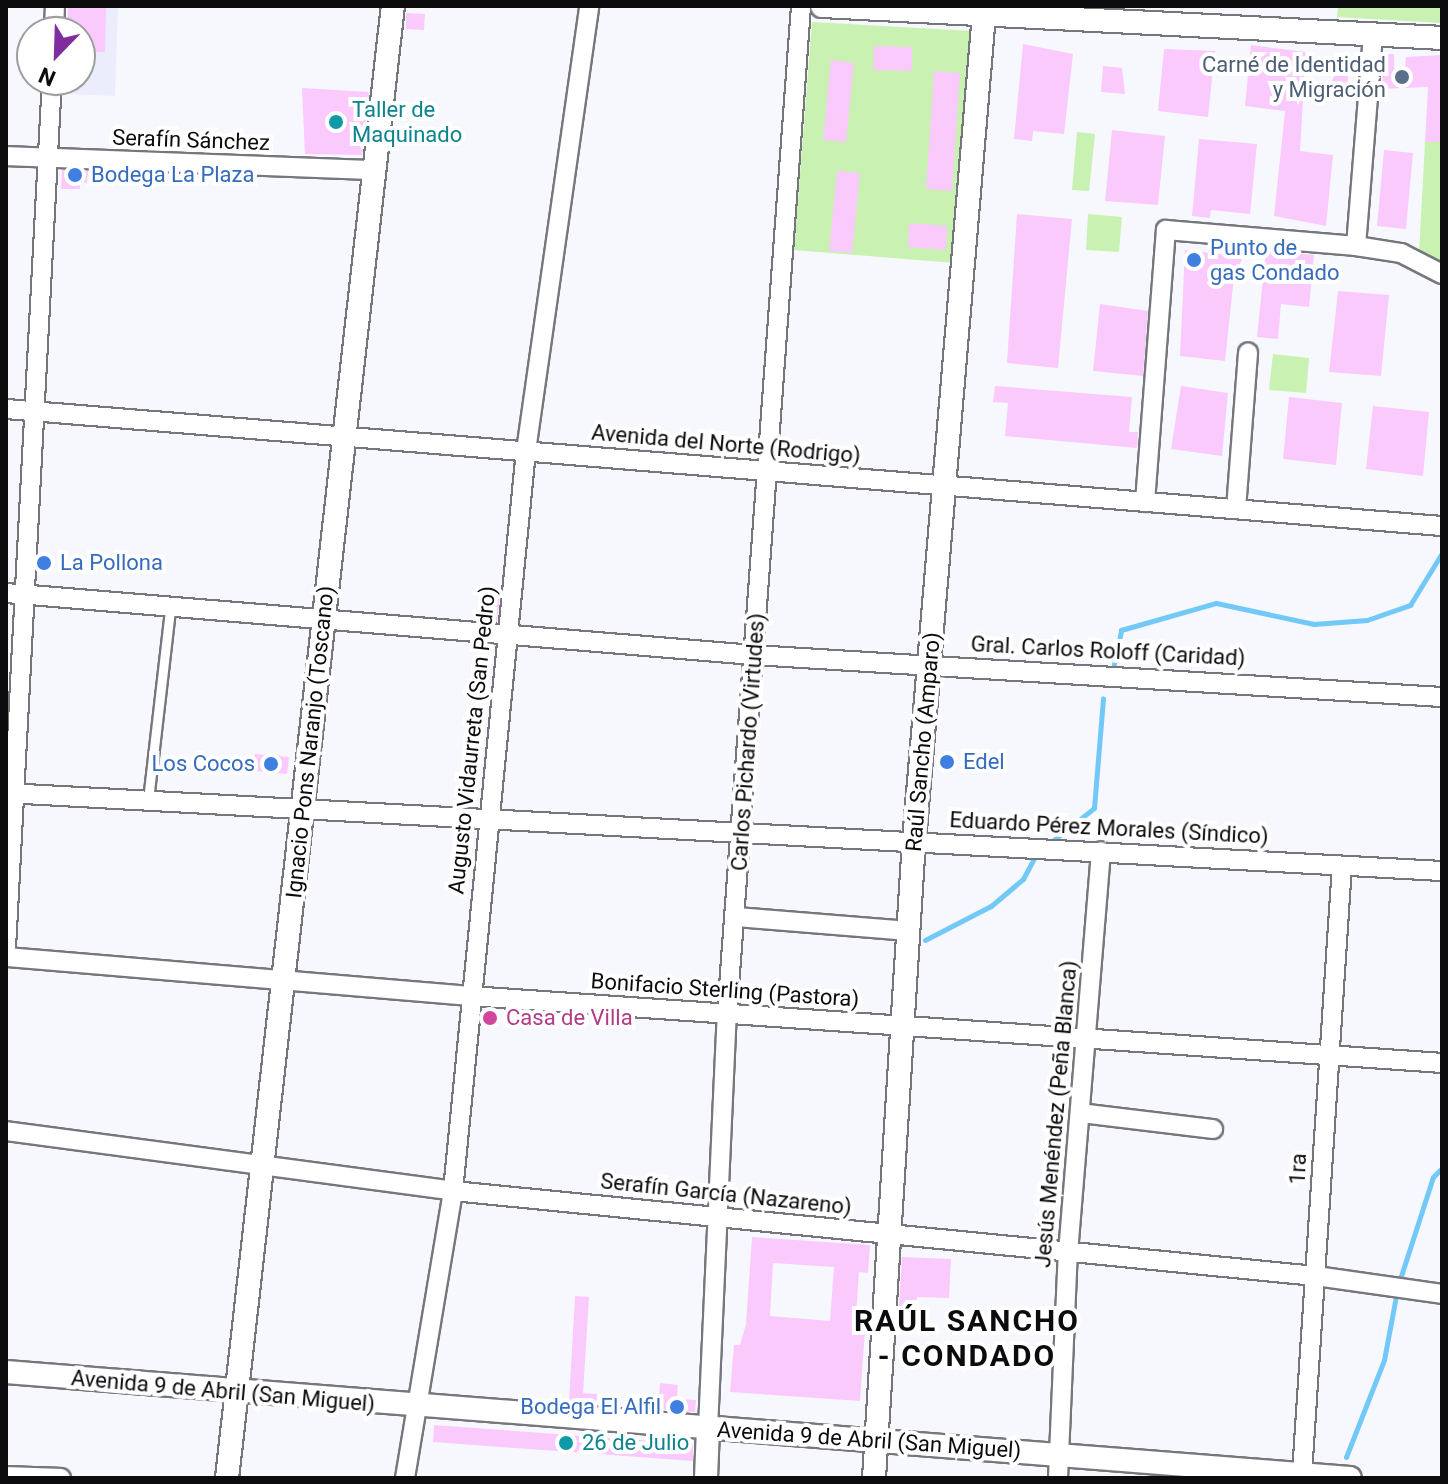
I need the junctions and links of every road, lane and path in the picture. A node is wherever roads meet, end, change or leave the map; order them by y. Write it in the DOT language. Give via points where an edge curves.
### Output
graph roads {
  1 [pos="393,6"];
  2 [pos="589,6"];
  3 [pos="801,6"];
  4 [pos="822,6"];
  5 [pos="985,10"];
  6 [pos="1373,34"];
  7 [pos="1442,38"];
  8 [pos="51,96"];
  9 [pos="6,156"];
  10 [pos="48,159"];
  11 [pos="374,170"];
  12 [pos="1356,246"];
  13 [pos="1442,274"];
  14 [pos="1248,352"];
  15 [pos="6,409"];
  16 [pos="35,412"];
  17 [pos="344,437"];
  18 [pos="526,451"];
  19 [pos="768,471"];
  20 [pos="947,486"];
  21 [pos="1145,502"];
  22 [pos="1236,509"];
  23 [pos="1442,526"];
  24 [pos="6,593"];
  25 [pos="29,595"];
  26 [pos="170,609"];
  27 [pos="324,622"];
  28 [pos="508,637"];
  29 [pos="753,655"];
  30 [pos="930,665"];
  31 [pos="1442,697"];
  32 [pos="11,793"];
  33 [pos="148,800"];
  34 [pos="303,806"];
  35 [pos="487,817"];
  36 [pos="741,831"];
  37 [pos="914,841"];
  38 [pos="1101,851"];
  39 [pos="1342,866"];
  40 [pos="1442,871"];
  41 [pos="736,917"];
  42 [pos="909,931"];
  43 [pos="6,948"];
  44 [pos="6,957"];
  45 [pos="283,978"];
  46 [pos="470,996"];
  47 [pos="727,1014"];
  48 [pos="904,1027"];
  49 [pos="1086,1041"];
  50 [pos="1329,1057"];
  51 [pos="1442,1063"];
  52 [pos="1080,1113"];
  53 [pos="1213,1129"];
  54 [pos="6,1131"];
  55 [pos="262,1169"];
  56 [pos="453,1191"];
  57 [pos="717,1217"];
  58 [pos="888,1233"];
  59 [pos="1068,1253"];
  60 [pos="1316,1276"];
  61 [pos="1442,1294"];
  62 [pos="6,1372"];
  63 [pos="237,1392"];
  64 [pos="414,1407"];
  65 [pos="708,1428"];
  66 [pos="872,1440"];
  67 [pos="1058,1455"];
  68 [pos="1302,1474"];
  69 [pos="6,1476"];
  70 [pos="61,1478"];
  71 [pos="227,1478"];
  72 [pos="405,1478"];
  73 [pos="706,1478"];
  74 [pos="874,1478"];
  75 [pos="1058,1478"];
  76 [pos="1350,1478"];
  1 -- 11 [label="street, Ignacio Pons Naranjo (Toscano)"];
  2 -- 18 [label="street, Augusto Vidaurreta (San Pedro)"];
  3 -- 19 [label="street, Carlos Pichardo (Virtudes)"];
  4 -- 5 [label="street"];
  5 -- 6 [label="street"];
  5 -- 20 [label="street, Raúl Sancho (Amparo)"];
  6 -- 7 [label="street"];
  6 -- 12 [label="street"];
  8 -- 10 [label="street"];
  9 -- 10 [label="street, Serafín Sánchez"];
  10 -- 11 [label="street, Serafín Sánchez"];
  10 -- 16 [label="street"];
  11 -- 17 [label="street, Ignacio Pons Naranjo (Toscano)"];
  12 -- 13 [label="street" via="1401,253"];
  12 -- 21 [label="street" via="1166,230"];
  14 -- 22 [label="street"];
  15 -- 16 [label="street, Avenida del Norte (Rodrigo)"];
  16 -- 17 [label="street, Avenida del Norte (Rodrigo)"];
  16 -- 25 [label="street"];
  17 -- 18 [label="street, Avenida del Norte (Rodrigo)"];
  17 -- 27 [label="street, Ignacio Pons Naranjo (Toscano)"];
  18 -- 19 [label="street, Avenida del Norte (Rodrigo)"];
  18 -- 28 [label="street, Augusto Vidaurreta (San Pedro)"];
  19 -- 20 [label="street, Avenida del Norte (Rodrigo)"];
  19 -- 29 [label="street, Carlos Pichardo (Virtudes)"];
  20 -- 21 [label="street, Avenida del Norte (Rodrigo)"];
  20 -- 30 [label="street, Raúl Sancho (Amparo)"];
  21 -- 22 [label="street, Avenida del Norte (Rodrigo)"];
  22 -- 23 [label="street, Avenida del Norte (Rodrigo)"];
  24 -- 25 [label="street, Gral. Carlos Roloff (Caridad)"];
  25 -- 26 [label="street, Gral. Carlos Roloff (Caridad)"];
  25 -- 32 [label="street"];
  26 -- 27 [label="street, Gral. Carlos Roloff (Caridad)"];
  26 -- 33 [label="lane"];
  27 -- 28 [label="street, Gral. Carlos Roloff (Caridad)"];
  27 -- 34 [label="street, Ignacio Pons Naranjo (Toscano)"];
  28 -- 29 [label="street, Gral. Carlos Roloff (Caridad)"];
  28 -- 35 [label="street, Augusto Vidaurreta (San Pedro)"];
  29 -- 30 [label="street, Gral. Carlos Roloff (Caridad)"];
  29 -- 36 [label="street, Carlos Pichardo (Virtudes)"];
  30 -- 31 [label="street, Gral. Carlos Roloff (Caridad)"];
  30 -- 37 [label="street, Raúl Sancho (Amparo)"];
  32 -- 33 [label="street, Eduardo Pérez Morales (Síndico)"];
  32 -- 43 [label="street"];
  33 -- 34 [label="street, Eduardo Pérez Morales (Síndico)"];
  34 -- 35 [label="street, Eduardo Pérez Morales (Síndico)"];
  34 -- 45 [label="street, Ignacio Pons Naranjo (Toscano)"];
  35 -- 36 [label="street, Eduardo Pérez Morales (Síndico)"];
  35 -- 46 [label="street, Augusto Vidaurreta (San Pedro)"];
  36 -- 37 [label="street, Eduardo Pérez Morales (Síndico)"];
  36 -- 41 [label="street, Carlos Pichardo (Virtudes)"];
  37 -- 38 [label="street, Eduardo Pérez Morales (Síndico)"];
  37 -- 42 [label="street, Raúl Sancho (Amparo)"];
  38 -- 39 [label="street, Eduardo Pérez Morales (Síndico)"];
  38 -- 49 [label="street, Jesús Menéndez (Peña Blanca)"];
  39 -- 40 [label="street, Eduardo Pérez Morales (Síndico)"];
  39 -- 50 [label="street, 1ra"];
  41 -- 42 [label="street"];
  41 -- 47 [label="street, Carlos Pichardo (Virtudes)"];
  42 -- 48 [label="street, Raúl Sancho (Amparo)"];
  44 -- 45 [label="street, Bonifacio Sterling (Pastora)"];
  45 -- 46 [label="street, Bonifacio Sterling (Pastora)"];
  45 -- 55 [label="street, Ignacio Pons Naranjo (Toscano)"];
  46 -- 47 [label="street, Bonifacio Sterling (Pastora)"];
  46 -- 56 [label="street, Augusto Vidaurreta (San Pedro)"];
  47 -- 48 [label="street, Bonifacio Sterling (Pastora)"];
  47 -- 57 [label="street, Carlos Pichardo (Virtudes)"];
  48 -- 49 [label="street, Bonifacio Sterling (Pastora)"];
  48 -- 58 [label="street, Raúl Sancho (Amparo)"];
  49 -- 50 [label="street, Bonifacio Sterling (Pastora)"];
  49 -- 52 [label="street, Jesús Menéndez (Peña Blanca)"];
  50 -- 51 [label="street, Bonifacio Sterling (Pastora)"];
  50 -- 60 [label="street, 1ra"];
  52 -- 53 [label="street"];
  52 -- 59 [label="street, Jesús Menéndez (Peña Blanca)"];
  54 -- 55 [label="street, Serafín García (Nazareno)"];
  55 -- 56 [label="street, Serafín García (Nazareno)"];
  55 -- 63 [label="street, Ignacio Pons Naranjo (Toscano)"];
  56 -- 57 [label="street, Serafín García (Nazareno)"];
  56 -- 64 [label="street, Augusto Vidaurreta (San Pedro)"];
  57 -- 58 [label="street, Serafín García (Nazareno)"];
  57 -- 65 [label="street, Carlos Pichardo (Virtudes)"];
  58 -- 59 [label="street, Serafín García (Nazareno)"];
  58 -- 66 [label="street, Raúl Sancho (Amparo)"];
  59 -- 60 [label="street, Serafín García (Nazareno)"];
  59 -- 67 [label="street, Jesús Menéndez (Peña Blanca)"];
  60 -- 61 [label="street, Serafín García (Nazareno)"];
  60 -- 68 [label="street, 1ra"];
  62 -- 63 [label="street, Avenida 9 de Abril (San Miguel)"];
  63 -- 64 [label="street, Avenida 9 de Abril (San Miguel)"];
  63 -- 71 [label="street, Ignacio Pons Naranjo (Toscano)"];
  64 -- 65 [label="street, Avenida 9 de Abril (San Miguel)"];
  64 -- 72 [label="street, Augusto Vidaurreta (San Pedro)"];
  65 -- 66 [label="street, Avenida 9 de Abril (San Miguel)"];
  65 -- 73 [label="street, Carlos Pichardo (Virtudes)"];
  66 -- 67 [label="street, Avenida 9 de Abril (San Miguel)"];
  66 -- 74 [label="street, Raúl Sancho (Amparo)"];
  67 -- 68 [label="street, Avenida 9 de Abril (San Miguel)"];
  67 -- 75 [label="street, Jesús Menéndez (Peña Blanca)"];
  68 -- 76 [label="street, Avenida 9 de Abril (San Miguel)"];
  69 -- 70 [label="street"];
}
